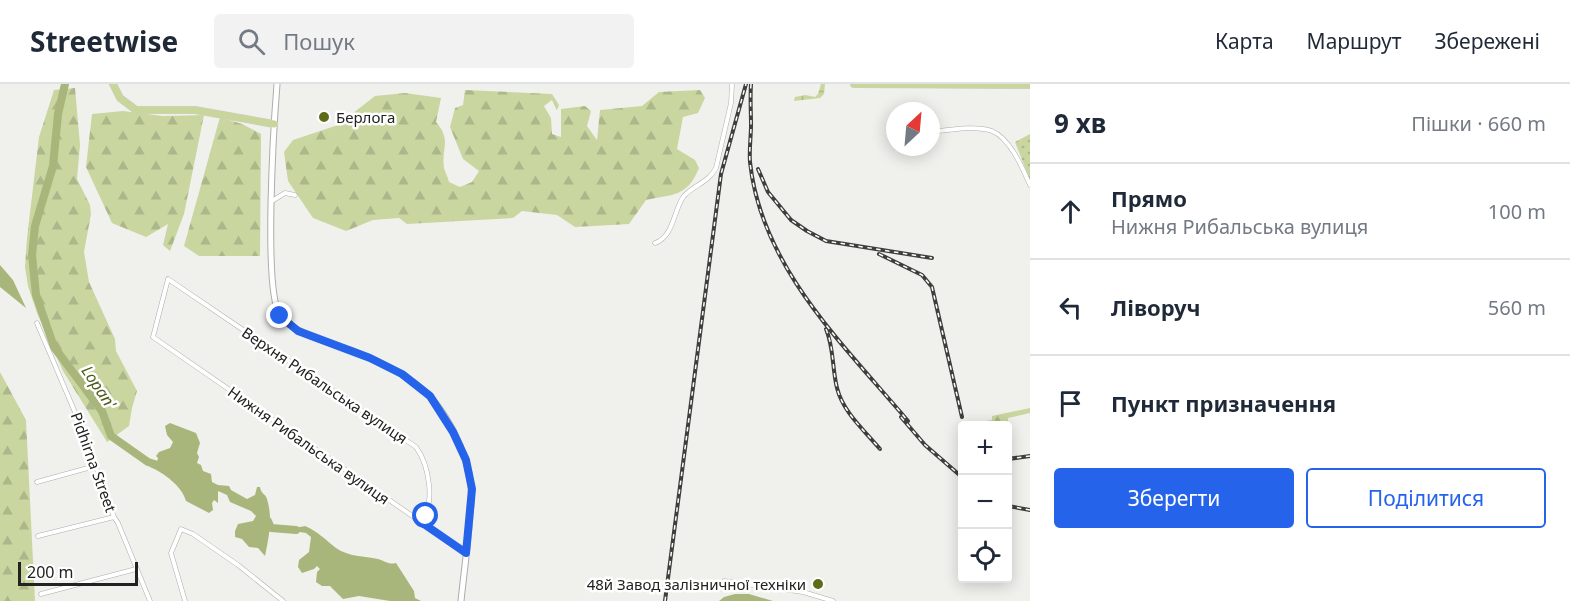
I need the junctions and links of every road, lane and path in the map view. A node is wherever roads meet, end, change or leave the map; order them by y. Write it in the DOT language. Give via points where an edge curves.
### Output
graph roads {
  1 [pos="114,84"];
  2 [pos="277,84"];
  3 [pos="732,84"];
  4 [pos="854,84"];
  5 [pos="1030,85"];
  6 [pos="274,124"];
  7 [pos="940,131"];
  8 [pos="1030,185"];
  9 [pos="295,195"];
  10 [pos="272,201"];
  11 [pos="655,243"];
  12 [pos="168,279"];
  13 [pos="37,323"];
  14 [pos="95,466"];
  15 [pos="37,482"];
  16 [pos="114,517"];
  17 [pos="421,522"];
  18 [pos="38,536"];
  19 [pos="466,553"];
  20 [pos="136,569"];
  21 [pos="724,581"];
  22 [pos="40,594"];
  23 [pos="150,601"];
  24 [pos="185,601"];
  25 [pos="284,601"];
  26 [pos="461,601"];
  27 [pos="833,601"];
  1 -- 6 [label="highway" via="120,98 136,110 195,110"];
  2 -- 6 [label="street"];
  3 -- 11 [label="street" via="716,168 682,198 662,241"];
  4 -- 5 [label="highway"];
  6 -- 10 [label="street"];
  7 -- 8 [label="street" via="993,131 1009,146"];
  9 -- 10 [label="street" via="285,194"];
  10 -- 19 [label="street" via="271,279 280,316 298,331 402,374 430,396 466,460 472,489"];
  12 -- 17 [label="street, Верхня Рибальська вулиця" via="416,447 427,475 428,511"];
  12 -- 17 [label="street, Нижня Рибальська вулиця" via="153,337"];
  13 -- 14 [label="street, Pidhirna Street"];
  14 -- 15 [label="street"];
  14 -- 16 [label="street, Pidhirna Street"];
  16 -- 18 [label="street"];
  16 -- 20 [label="street, Pidhirna Street"];
  17 -- 19 [label="street, Нижня Рибальська вулиця"];
  19 -- 26 [label="street"];
  20 -- 22 [label="street"];
  20 -- 23 [label="street, Pidhirna Street"];
  21 -- 27 [label="street" via="803,592"];
  24 -- 25 [label="street" via="171,554 181,529 238,565"];
}
